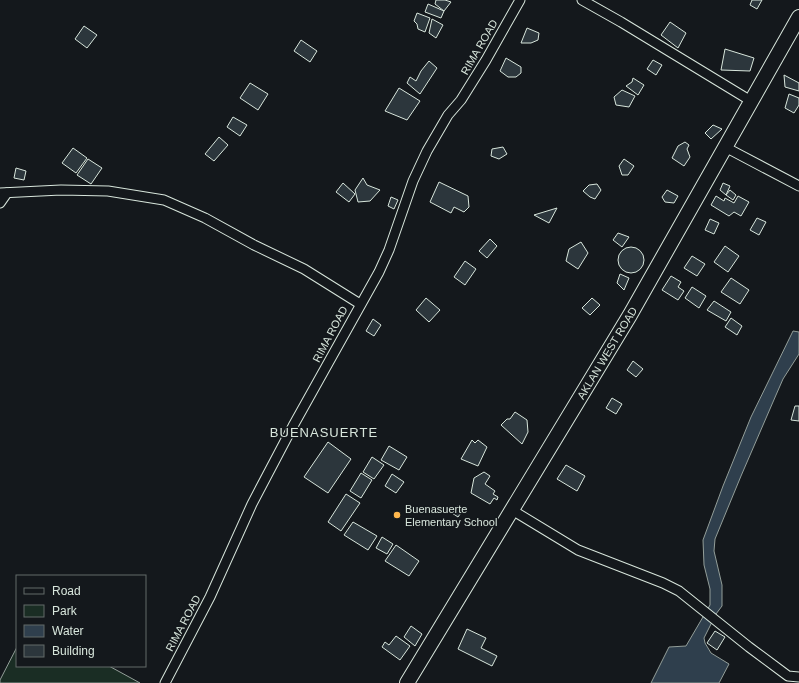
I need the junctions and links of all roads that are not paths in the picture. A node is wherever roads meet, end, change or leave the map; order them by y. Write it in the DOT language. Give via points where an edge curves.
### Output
graph roads {
  1 [pos="520,0"];
  2 [pos="582,0"];
  3 [pos="799,17"];
  4 [pos="751,101"];
  5 [pos="726,147"];
  6 [pos="799,186"];
  7 [pos="4,193"];
  8 [pos="0,203"];
  9 [pos="360,304"];
  10 [pos="512,510"];
  11 [pos="799,677"];
  12 [pos="165,683"];
  13 [pos="407,683"];
  1 -- 9 [label="street, RIMA ROAD" via="486,60 427,151 389,250"];
  2 -- 4 [label="street"];
  3 -- 4 [label="main road, AKLAN WEST ROAD"];
  4 -- 5 [label="main road, AKLAN WEST ROAD"];
  5 -- 6 [label="street"];
  5 -- 10 [label="main road, AKLAN WEST ROAD" via="630,315"];
  7 -- 8 [label="street"];
  7 -- 9 [label="street" via="108,191 164,200 304,269"];
  9 -- 12 [label="street, RIMA ROAD" via="252,504 210,597"];
  10 -- 11 [label="street" via="578,550 679,591 788,676"];
  10 -- 13 [label="main road, AKLAN WEST ROAD"];
}
